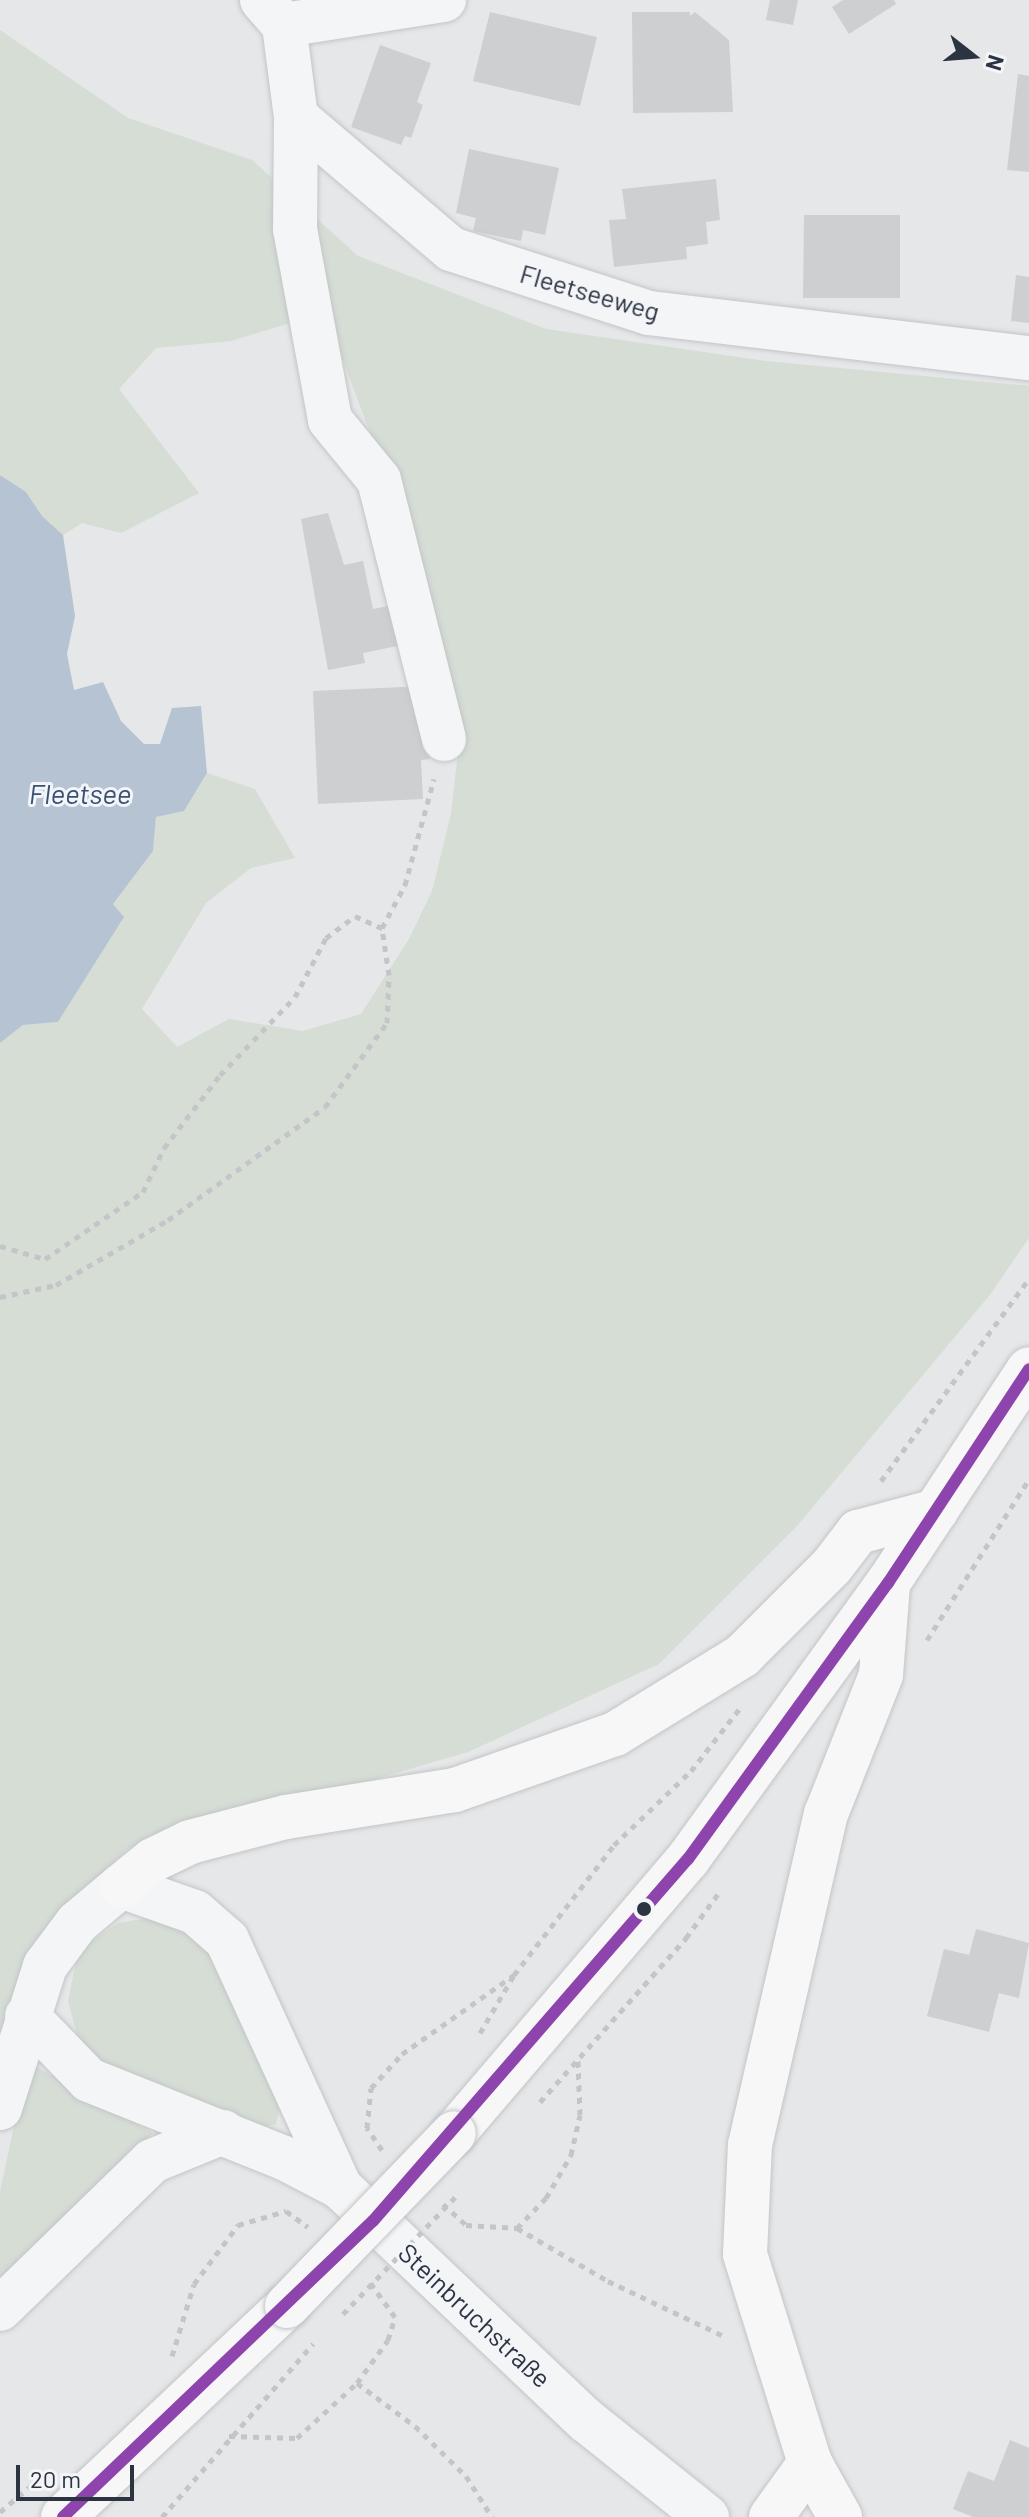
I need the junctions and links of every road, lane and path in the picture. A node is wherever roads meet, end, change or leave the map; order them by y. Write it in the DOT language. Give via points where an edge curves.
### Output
graph roads {
  1 [pos="444,0"];
  2 [pos="273,12"];
  3 [pos="296,117"];
  4 [pos="1029,358"];
  5 [pos="444,739"];
  6 [pos="382,928"];
  7 [pos="0,1246"];
  8 [pos="1029,1279"];
  9 [pos="0,1297"];
  10 [pos="1029,1369"];
  11 [pos="1029,1479"];
  12 [pos="874,1488"];
  13 [pos="936,1511"];
  14 [pos="888,1583"];
  15 [pos="923,1649"];
  16 [pos="745,1701"];
  17 [pos="727,1881"];
  18 [pos="121,1886"];
  19 [pos="514,1975"];
  20 [pos="27,2016"];
  21 [pos="476,2041"];
  22 [pos="578,2060"];
  23 [pos="0,2108"];
  24 [pos="536,2108"];
  25 [pos="223,2132"];
  26 [pos="385,2152"];
  27 [pos="340,2187"];
  28 [pos="463,2189"];
  29 [pos="432,2194"];
  30 [pos="517,2228"];
  31 [pos="0,2309"];
  32 [pos="338,2319"];
  33 [pos="316,2340"];
  34 [pos="735,2340"];
  35 [pos="357,2383"];
  36 [pos="810,2463"];
  37 [pos="63,2517"];
  38 [pos="162,2517"];
  39 [pos="492,2517"];
  40 [pos="707,2517"];
  41 [pos="771,2517"];
  42 [pos="840,2517"];
  1 -- 2 [label="street"];
  2 -- 3 [label="street"];
  3 -- 4 [label="street, Fleetseeweg" via="451,249 649,313"];
  3 -- 5 [label="street" via="295,229 330,420 379,480"];
  5 -- 6 [label="path" via="420,839"];
  6 -- 7 [label="path" via="355,916 326,938 295,997 220,1075 164,1148 143,1192 45,1259"];
  6 -- 9 [label="path" via="389,975 387,1023 325,1107 168,1220 56,1285"];
  8 -- 12 [label="path"];
  10 -- 13 [label="main road"];
  11 -- 15 [label="path"];
  13 -- 14 [label="main road"];
  13 -- 18 [label="main road" via="858,1532 832,1566 742,1656 615,1734 455,1790 286,1817 190,1842 153,1860"];
  14 -- 36 [label="main road" via="881,1675 826,1814 748,2172 745,2254"];
  14 -- 37 [label="main road, bridge" via="688,1859 454,2133 287,2306"];
  16 -- 19 [label="path" via="691,1771 614,1845"];
  17 -- 22 [label="path" via="686,1938"];
  18 -- 20 [label="street" via="77,1923 45,1966"];
  18 -- 27 [label="street" via="195,1912 227,1940"];
  19 -- 21 [label="path"];
  19 -- 26 [label="path" via="402,2054 371,2088 367,2128"];
  20 -- 23 [label="street"];
  20 -- 25 [label="street, Steinbruchstraße" via="89,2080"];
  22 -- 24 [label="path"];
  22 -- 30 [label="path" via="580,2115 571,2155 546,2198"];
  25 -- 27 [label="street, Steinbruchstraße"];
  25 -- 31 [label="street" via="152,2161"];
  27 -- 40 [label="street, Steinbruchstraße" via="587,2421"];
  28 -- 32 [label="path, bridge"];
  29 -- 30 [label="path" via="466,2225"];
  30 -- 34 [label="path" via="608,2281"];
  33 -- 38 [label="path"];
  35 -- 39 [label="path" via="415,2426 455,2466"];
  36 -- 41 [label="main road"];
  36 -- 42 [label="main road"];
}
